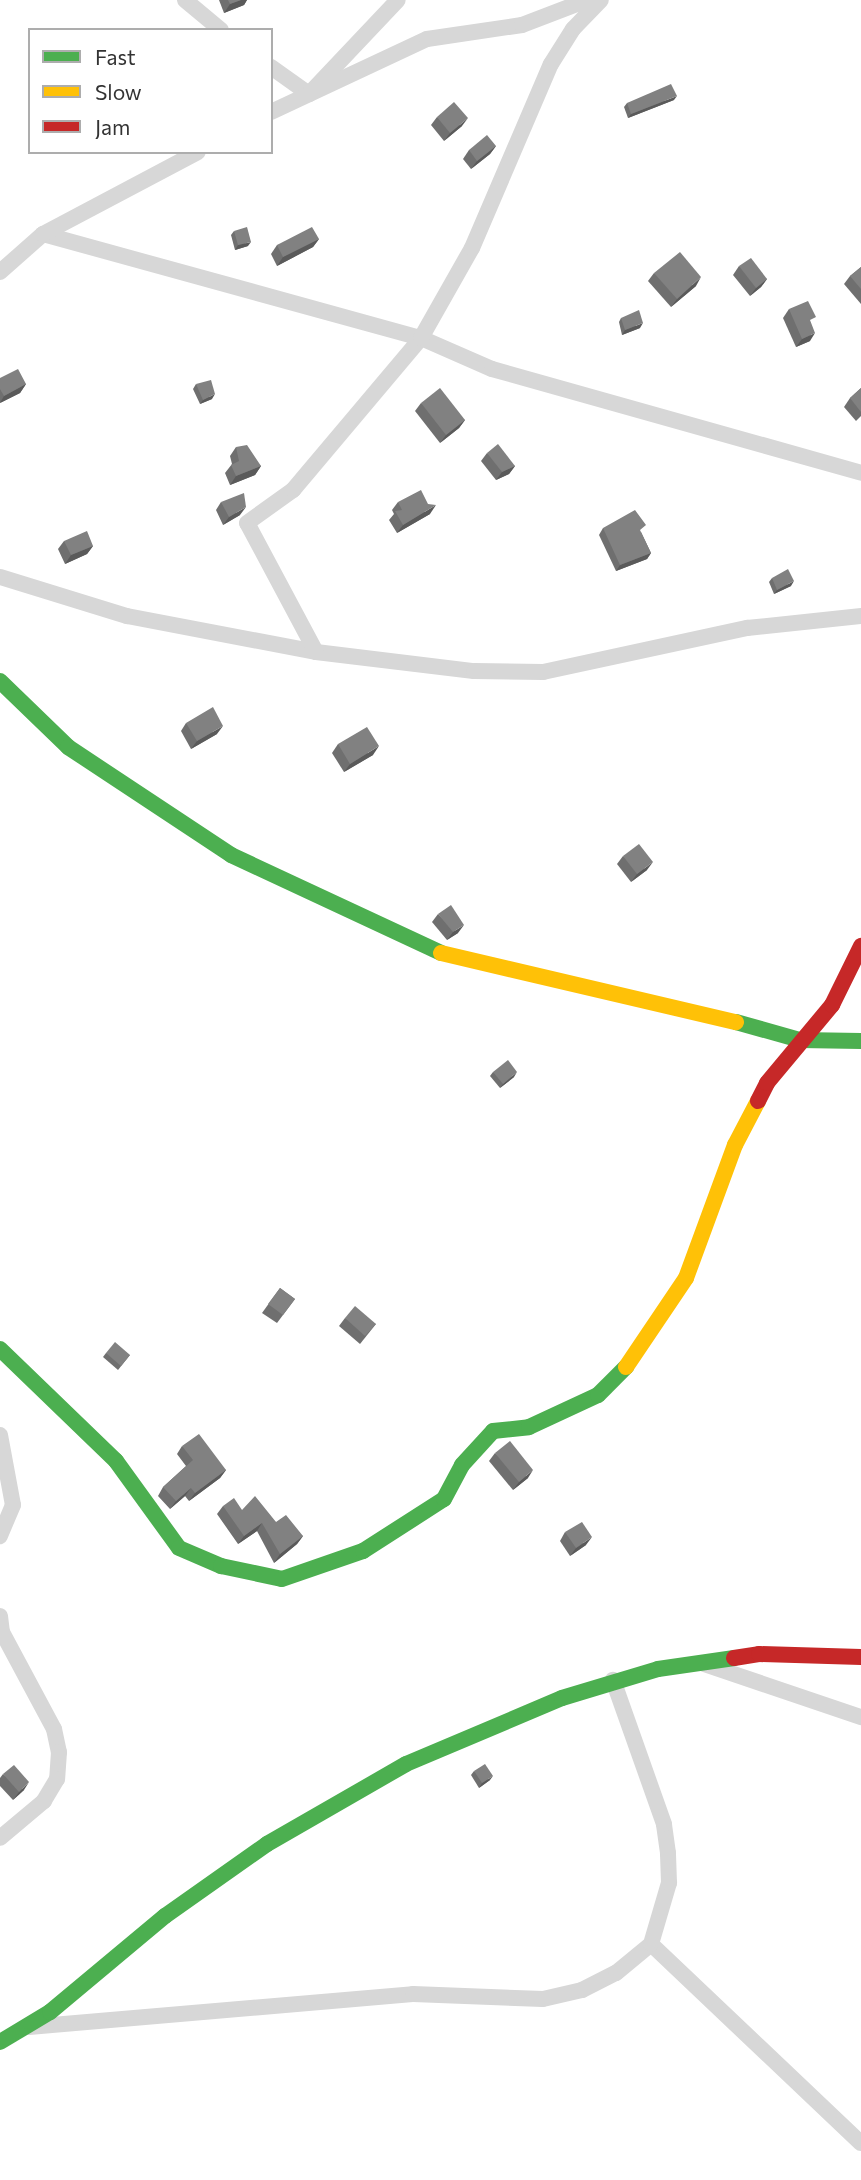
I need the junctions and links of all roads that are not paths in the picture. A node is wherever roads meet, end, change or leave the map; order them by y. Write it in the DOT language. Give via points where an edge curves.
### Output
graph roads {
  1 [pos="185,0"];
  2 [pos="398,0"];
  3 [pos="587,0"];
  4 [pos="601,0"];
  5 [pos="219,28"];
  6 [pos="273,68"];
  7 [pos="309,94"];
  8 [pos="273,111"];
  9 [pos="194,154"];
  10 [pos="43,234"];
  11 [pos="0,272"];
  12 [pos="421,338"];
  13 [pos="861,473"];
  14 [pos="0,578"];
  15 [pos="861,616"];
  16 [pos="316,652"];
  17 [pos="0,681"];
  18 [pos="861,946"];
  19 [pos="800,1040"];
  20 [pos="861,1041"];
  21 [pos="0,1349"];
  22 [pos="0,1435"];
  23 [pos="0,1536"];
  24 [pos="0,1616"];
  25 [pos="861,1657"];
  26 [pos="700,1663"];
  27 [pos="613,1681"];
  28 [pos="861,1717"];
  29 [pos="0,1838"];
  30 [pos="651,1944"];
  31 [pos="24,2028"];
  32 [pos="0,2042"];
  33 [pos="861,2143"];
  1 -- 5 [label="street"];
  2 -- 7 [label="street"];
  3 -- 7 [label="street" via="522,26 427,39"];
  4 -- 12 [label="street" via="573,29 551,64 472,248"];
  6 -- 7 [label="street"];
  7 -- 8 [label="street"];
  9 -- 10 [label="street"];
  10 -- 11 [label="street"];
  10 -- 12 [label="street"];
  12 -- 13 [label="street" via="492,369"];
  12 -- 16 [label="street" via="293,490 247,523"];
  14 -- 16 [label="street" via="127,615"];
  15 -- 16 [label="street" via="747,628 543,672 474,671"];
  17 -- 19 [label="street" via="68,747 231,855 425,949 695,1010"];
  18 -- 19 [label="street" via="832,1005"];
  19 -- 20 [label="street"];
  19 -- 21 [label="street" via="767,1083 735,1144 686,1278 619,1377 598,1395 529,1427 493,1431 462,1465 444,1499 388,1538 315,1571 282,1579 221,1566 179,1548 160,1528 116,1461"];
  22 -- 23 [label="street" via="13,1505"];
  24 -- 29 [label="street" via="2,1632 54,1729 59,1752 57,1779 44,1801"];
  25 -- 26 [label="street" via="759,1654"];
  26 -- 27 [label="street"];
  26 -- 28 [label="street"];
  27 -- 30 [label="street" via="664,1824 668,1883"];
  27 -- 31 [label="street" via="508,1718 406,1763 307,1818 165,1916 109,1965"];
  30 -- 31 [label="street" via="616,1973 582,1990 543,1999 412,1994"];
  30 -- 33 [label="street"];
  31 -- 32 [label="street"];
}
